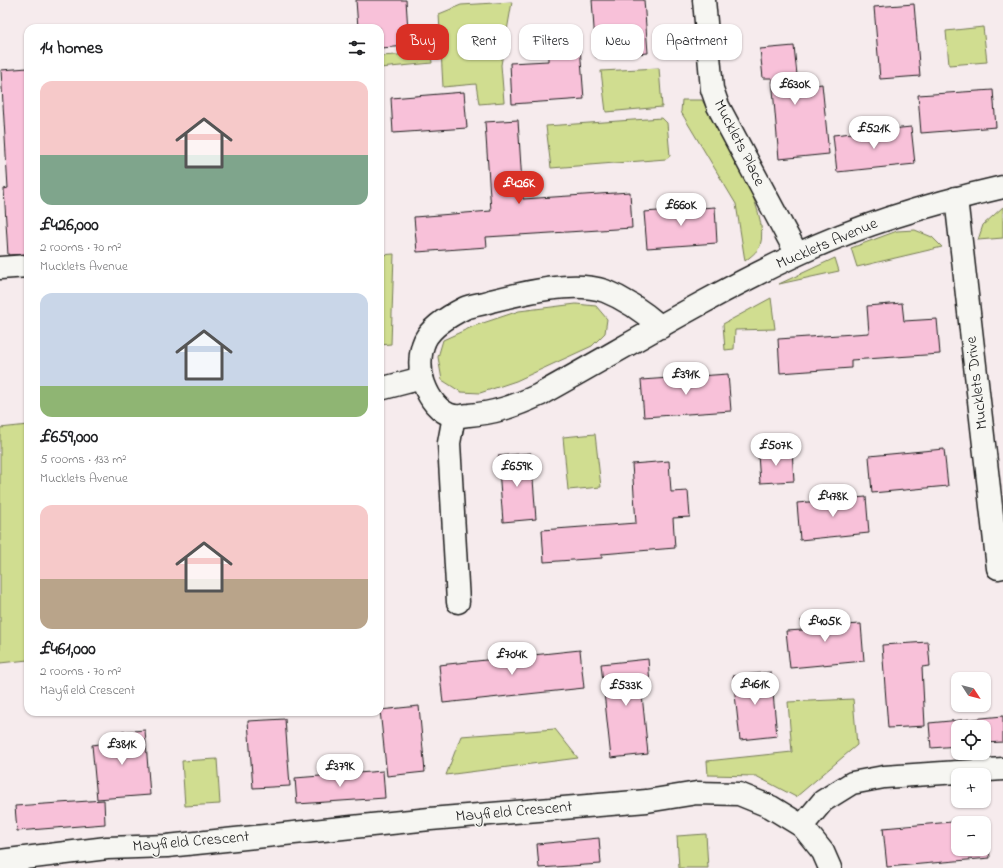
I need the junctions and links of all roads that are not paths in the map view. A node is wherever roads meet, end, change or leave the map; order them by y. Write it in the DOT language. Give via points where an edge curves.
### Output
graph roads {
  1 [pos="704,0"];
  2 [pos="1003,187"];
  3 [pos="956,198"];
  4 [pos="797,254"];
  5 [pos="24,266"];
  6 [pos="0,268"];
  7 [pos="661,327"];
  8 [pos="422,378"];
  9 [pos="384,388"];
  10 [pos="454,416"];
  11 [pos="1001,567"];
  12 [pos="458,602"];
  13 [pos="1003,769"];
  14 [pos="802,826"];
  15 [pos="0,860"];
  16 [pos="830,868"];
  1 -- 4 [label="street, Mucklets Place" via="712,89 718,106"];
  2 -- 3 [label="street, Mucklets Avenue"];
  3 -- 4 [label="street, Mucklets Avenue" via="885,220"];
  3 -- 11 [label="street, Mucklets Drive"];
  4 -- 7 [label="street, Mucklets Avenue"];
  5 -- 6 [label="street"];
  7 -- 8 [label="street" via="644,313 605,292 586,287 520,294 466,308 440,323 426,339 420,354"];
  7 -- 10 [label="street, Mucklets Avenue" via="512,408"];
  8 -- 9 [label="street"];
  8 -- 10 [label="street" via="432,401 440,409"];
  10 -- 12 [label="street" via="449,443"];
  13 -- 14 [label="street" via="884,777 852,783 823,801"];
  14 -- 15 [label="street, Mayfield Crescent" via="771,807 739,794 697,793 647,801 430,819 172,845 107,848"];
  14 -- 16 [label="street, Mayfield Crescent" via="823,852"];
}
